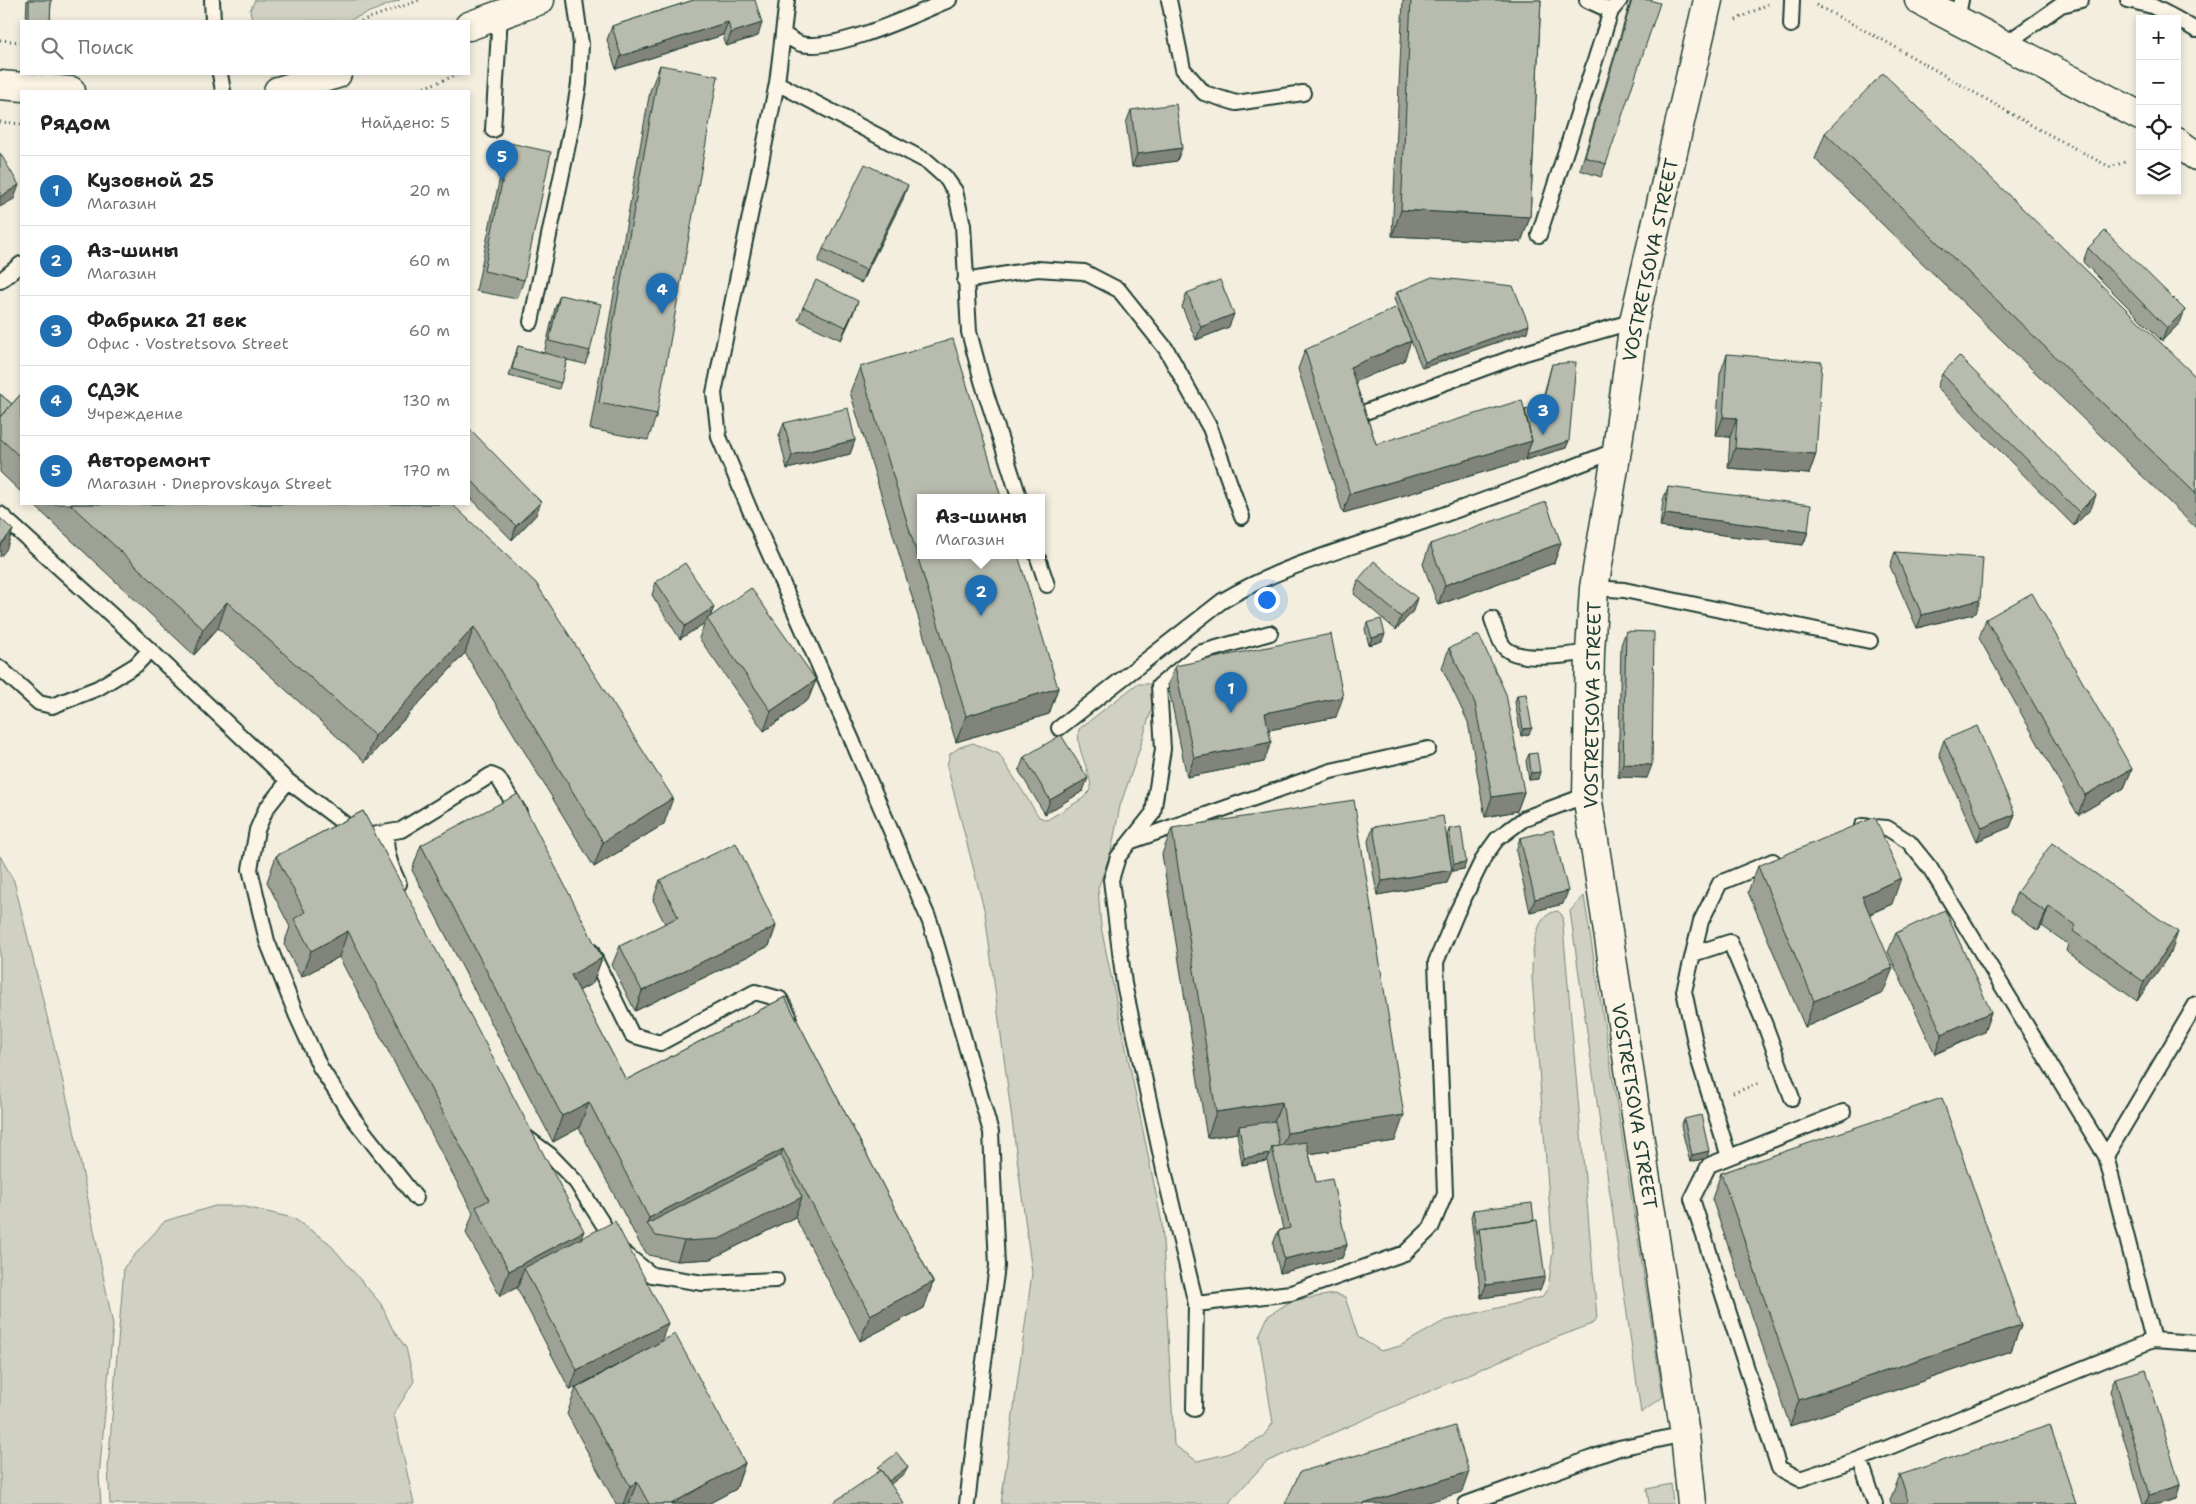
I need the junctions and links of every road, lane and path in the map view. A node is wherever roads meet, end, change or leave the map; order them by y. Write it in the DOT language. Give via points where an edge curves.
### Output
graph roads {
  1 [pos="212,0"];
  2 [pos="420,0"];
  3 [pos="540,0"];
  4 [pos="575,0"];
  5 [pos="787,0"];
  6 [pos="950,0"];
  7 [pos="1170,0"];
  8 [pos="1588,0"];
  9 [pos="1620,0"];
  10 [pos="1708,0"];
  11 [pos="1792,0"];
  12 [pos="1919,0"];
  13 [pos="2081,0"];
  14 [pos="2128,0"];
  15 [pos="1813,4"];
  16 [pos="1959,10"];
  17 [pos="1611,11"];
  18 [pos="500,15"];
  19 [pos="2169,15"];
  20 [pos="213,20"];
  21 [pos="364,20"];
  22 [pos="2181,21"];
  23 [pos="1791,25"];
  24 [pos="470,26"];
  25 [pos="2196,30"];
  26 [pos="783,34"];
  27 [pos="0,40"];
  28 [pos="20,42"];
  29 [pos="2004,44"];
  30 [pos="220,75"];
  31 [pos="334,75"];
  32 [pos="456,75"];
  33 [pos="777,82"];
  34 [pos="0,86"];
  35 [pos="57,90"];
  36 [pos="223,90"];
  37 [pos="281,90"];
  38 [pos="418,90"];
  39 [pos="1303,93"];
  40 [pos="2136,114"];
  41 [pos="0,122"];
  42 [pos="20,124"];
  43 [pos="493,130"];
  44 [pos="2181,145"];
  45 [pos="2196,156"];
  46 [pos="2128,161"];
  47 [pos="1539,235"];
  48 [pos="20,265"];
  49 [pos="0,281"];
  50 [pos="965,281"];
  51 [pos="1634,321"];
  52 [pos="531,322"];
  53 [pos="1368,410"];
  54 [pos="1617,450"];
  55 [pos="1018,494"];
  56 [pos="0,514"];
  57 [pos="1242,517"];
  58 [pos="1039,559"];
  59 [pos="1047,585"];
  60 [pos="1594,588"];
  61 [pos="1492,619"];
  62 [pos="1270,633"];
  63 [pos="1870,641"];
  64 [pos="150,650"];
  65 [pos="1590,652"];
  66 [pos="0,668"];
  67 [pos="1060,728"];
  68 [pos="1428,749"];
  69 [pos="288,781"];
  70 [pos="1587,795"];
  71 [pos="523,820"];
  72 [pos="1851,829"];
  73 [pos="386,834"];
  74 [pos="1131,842"];
  75 [pos="1790,854"];
  76 [pos="404,894"];
  77 [pos="585,940"];
  78 [pos="1693,954"];
  79 [pos="2196,1004"];
  80 [pos="798,1031"];
  81 [pos="1784,1075"];
  82 [pos="1792,1098"];
  83 [pos="1712,1101"];
  84 [pos="1843,1112"];
  85 [pos="515,1126"];
  86 [pos="2106,1156"];
  87 [pos="1729,1157"];
  88 [pos="416,1198"];
  89 [pos="776,1280"];
  90 [pos="1196,1304"];
  91 [pos="2153,1340"];
  92 [pos="2196,1343"];
  93 [pos="1194,1409"];
  94 [pos="1684,1434"];
  95 [pos="1860,1458"];
  96 [pos="967,1504"];
  97 [pos="1466,1504"];
  98 [pos="1692,1504"];
  99 [pos="1875,1504"];
  1 -- 20 [label="lane"];
  2 -- 21 [label="path"];
  3 -- 18 [label="street"];
  4 -- 52 [label="lane" via="581,44 579,84"];
  5 -- 26 [label="lane"];
  6 -- 26 [label="lane" via="835,43 800,44"];
  7 -- 39 [label="lane" via="1183,69 1204,93 1236,103"];
  8 -- 17 [label="lane"];
  9 -- 17 [label="lane"];
  10 -- 51 [label="street, VOSTRETSOVA STREET"];
  11 -- 23 [label="lane"];
  12 -- 16 [label="street"];
  13 -- 29 [label="lane" via="2061,5"];
  14 -- 19 [label="lane" via="2152,6"];
  15 -- 46 [label="path" via="2110,167"];
  16 -- 29 [label="street"];
  17 -- 47 [label="lane"];
  18 -- 24 [label="street"];
  18 -- 43 [label="lane"];
  22 -- 25 [label="lane"];
  26 -- 33 [label="lane"];
  27 -- 28 [label="path"];
  29 -- 40 [label="street"];
  30 -- 36 [label="lane"];
  31 -- 37 [label="street"];
  32 -- 38 [label="path"];
  33 -- 50 [label="lane" via="928,162 945,177 955,191 963,225"];
  33 -- 96 [label="lane" via="714,393 720,437 930,922 991,1132 997,1266"];
  34 -- 35 [label="street"];
  41 -- 42 [label="path"];
  44 -- 45 [label="street"];
  48 -- 49 [label="lane"];
  50 -- 55 [label="lane" via="969,332"];
  50 -- 57 [label="lane" via="1037,269 1084,272 1119,290 1166,349 1210,428"];
  51 -- 53 [label="lane" via="1525,353"];
  51 -- 54 [label="street, VOSTRETSOVA STREET"];
  54 -- 60 [label="street, VOSTRETSOVA STREET"];
  54 -- 67 [label="lane" via="1300,563 1249,585 1222,601"];
  56 -- 64 [label="lane"];
  58 -- 59 [label="lane"];
  60 -- 63 [label="lane" via="1624,590"];
  60 -- 65 [label="street, VOSTRETSOVA STREET"];
  61 -- 65 [label="lane" via="1504,648 1519,656"];
  62 -- 74 [label="lane" via="1199,653 1159,686 1163,749 1152,813"];
  64 -- 66 [label="lane" via="136,665 98,688 52,706 39,704"];
  64 -- 69 [label="lane"];
  65 -- 70 [label="street, VOSTRETSOVA STREET"];
  68 -- 74 [label="lane" via="1331,771"];
  69 -- 73 [label="lane" via="354,831"];
  69 -- 88 [label="lane" via="266,809 257,830 250,869 267,941 320,1067 353,1118"];
  70 -- 90 [label="lane" via="1525,818 1497,839 1484,857 1436,962 1446,1194 1431,1228 1405,1253 1291,1293"];
  70 -- 94 [label="street, VOSTRETSOVA STREET"];
  71 -- 73 [label="lane" via="498,778 491,775 401,830"];
  72 -- 86 [label="lane" via="1860,826 1887,828 1909,842 1930,868"];
  73 -- 76 [label="lane" via="385,846"];
  74 -- 90 [label="lane" via="1118,857 1111,880 1124,984"];
  75 -- 78 [label="lane" via="1720,883 1701,921"];
  77 -- 80 [label="lane" via="632,1035 660,1043 756,992 780,999"];
  78 -- 81 [label="lane" via="1730,942"];
  78 -- 83 [label="lane" via="1684,991 1699,1061"];
  79 -- 86 [label="lane"];
  81 -- 82 [label="lane"];
  81 -- 83 [label="path"];
  83 -- 87 [label="lane"];
  84 -- 87 [label="lane"];
  85 -- 89 [label="lane" via="576,1182 619,1250 652,1275 703,1283"];
  86 -- 91 [label="lane"];
  87 -- 95 [label="lane" via="1709,1165 1692,1199 1780,1468 1800,1479"];
  90 -- 93 [label="lane"];
  91 -- 92 [label="lane"];
  91 -- 95 [label="lane"];
  94 -- 97 [label="lane" via="1619,1448"];
  94 -- 98 [label="street, VOSTRETSOVA STREET"];
  95 -- 99 [label="lane"];
}
